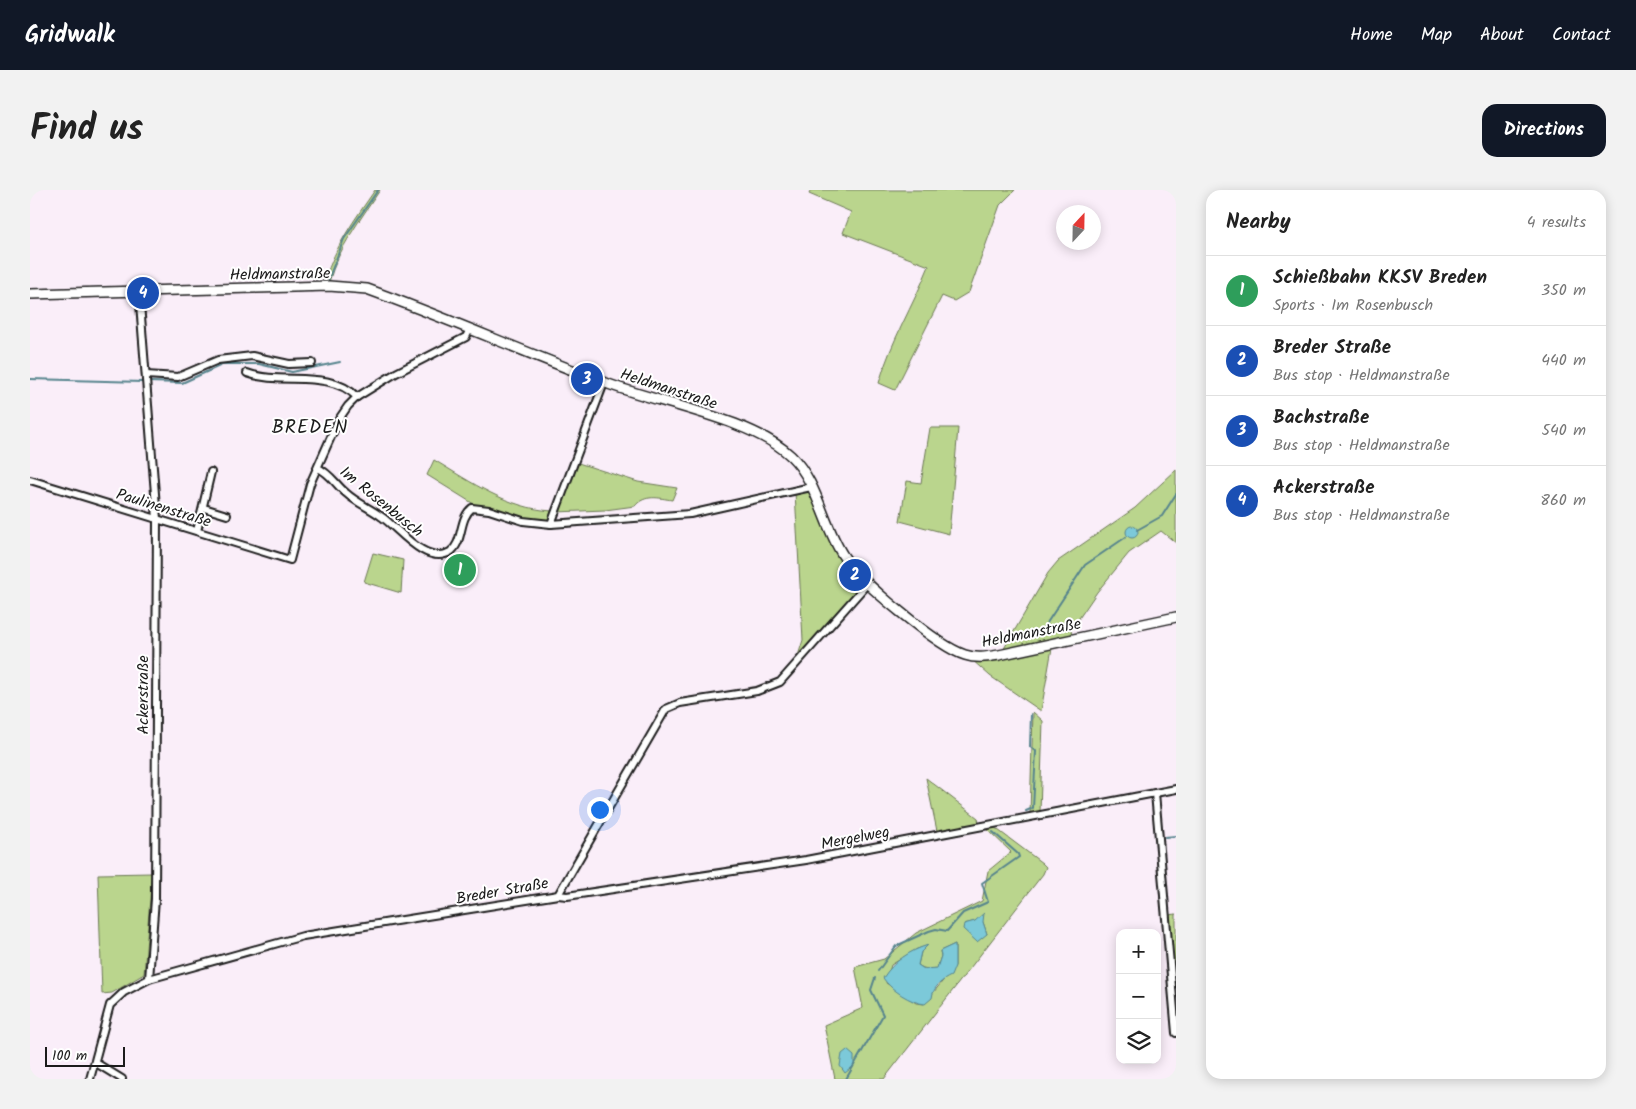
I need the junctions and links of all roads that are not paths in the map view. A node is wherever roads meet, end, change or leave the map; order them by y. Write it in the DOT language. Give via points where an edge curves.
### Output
graph roads {
  1 [pos="139,291"];
  2 [pos="30,294"];
  3 [pos="470,329"];
  4 [pos="312,362"];
  5 [pos="248,373"];
  6 [pos="146,376"];
  7 [pos="604,382"];
  8 [pos="357,397"];
  9 [pos="318,468"];
  10 [pos="211,472"];
  11 [pos="30,480"];
  12 [pos="811,487"];
  13 [pos="204,508"];
  14 [pos="227,514"];
  15 [pos="156,519"];
  16 [pos="551,524"];
  17 [pos="197,531"];
  18 [pos="867,584"];
  19 [pos="1176,617"];
  20 [pos="1176,789"];
  21 [pos="1155,793"];
  22 [pos="558,895"];
  23 [pos="149,979"];
  24 [pos="1176,1033"];
  25 [pos="96,1063"];
  26 [pos="90,1079"];
  27 [pos="122,1079"];
  1 -- 2 [label="main road, Heldmanstraße"];
  1 -- 3 [label="main road, Heldmanstraße" via="356,287"];
  1 -- 6 [label="street, Ackerstraße"];
  3 -- 7 [label="main road, Heldmanstraße"];
  3 -- 8 [label="street" via="458,342"];
  4 -- 6 [label="street" via="289,364 252,356 218,360 178,377"];
  5 -- 8 [label="street" via="261,378 324,381"];
  6 -- 15 [label="street, Ackerstraße"];
  7 -- 12 [label="main road, Heldmanstraße" via="754,432 790,454"];
  7 -- 16 [label="street"];
  8 -- 9 [label="street" via="339,419"];
  9 -- 16 [label="street, Im Rosenbusch" via="350,496 383,518 408,543 430,552 442,554 452,551 464,517 472,508 523,521"];
  9 -- 17 [label="street, Paulinenstraße" via="304,500 290,560"];
  10 -- 13 [label="street"];
  11 -- 15 [label="street, Paulinenstraße"];
  12 -- 16 [label="street" via="690,514"];
  12 -- 18 [label="main road, Heldmanstraße" via="844,558"];
  13 -- 14 [label="street"];
  13 -- 17 [label="street"];
  15 -- 17 [label="street, Paulinenstraße"];
  15 -- 23 [label="street, Ackerstraße" via="155,900"];
  18 -- 19 [label="main road, Heldmanstraße" via="935,638 953,650 973,657 1053,644"];
  18 -- 22 [label="street, Breder Straße" via="780,682 757,692 680,703 666,709"];
  20 -- 21 [label="street, Mergelweg"];
  21 -- 22 [label="street, Mergelweg" via="806,860"];
  21 -- 24 [label="street"];
  22 -- 23 [label="street, Breder Straße" via="304,936"];
  23 -- 25 [label="street, Breder Straße" via="112,1002"];
  25 -- 26 [label="street, Breder Straße"];
  25 -- 27 [label="street"];
}
